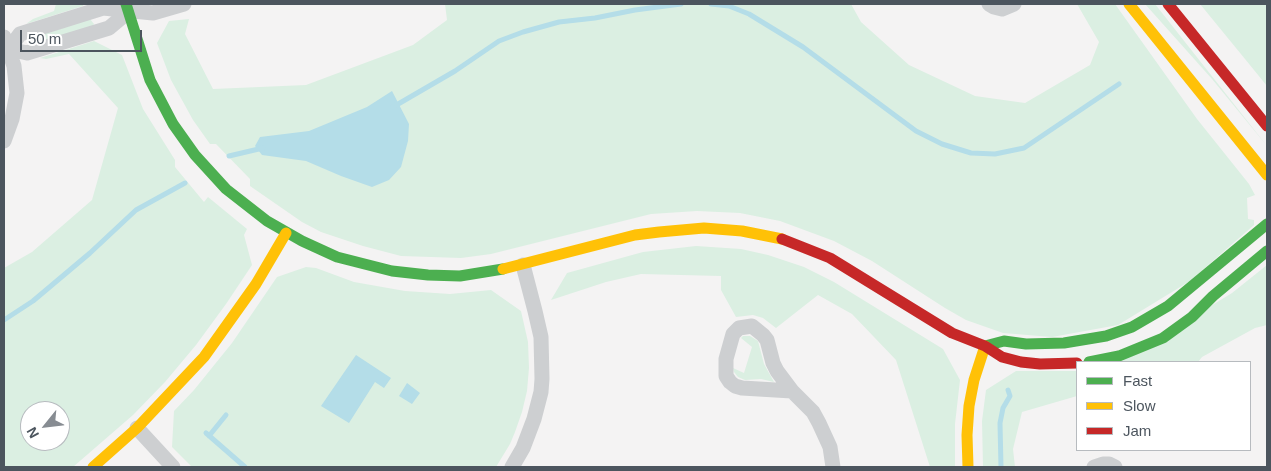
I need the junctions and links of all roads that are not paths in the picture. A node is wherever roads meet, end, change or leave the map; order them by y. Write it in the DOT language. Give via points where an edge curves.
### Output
graph roads {
  1 [pos="184,4"];
  2 [pos="989,4"];
  3 [pos="1014,4"];
  4 [pos="1129,4"];
  5 [pos="1168,4"];
  6 [pos="131,6"];
  7 [pos="6,43"];
  8 [pos="1267,126"];
  9 [pos="4,141"];
  10 [pos="1267,175"];
  11 [pos="1267,224"];
  12 [pos="286,233"];
  13 [pos="1267,251"];
  14 [pos="523,266"];
  15 [pos="985,346"];
  16 [pos="1093,361"];
  17 [pos="1076,363"];
  18 [pos="792,391"];
  19 [pos="137,428"];
  20 [pos="93,467"];
  21 [pos="173,467"];
  22 [pos="512,467"];
  23 [pos="833,467"];
  24 [pos="968,467"];
  25 [pos="1094,467"];
  26 [pos="1116,467"];
  1 -- 6 [label="street" via="153,13"];
  2 -- 3 [label="street" via="1002,9"];
  4 -- 10 [label="street"];
  5 -- 8 [label="street"];
  6 -- 7 [label="street" via="103,8 20,34"];
  6 -- 7 [label="street" via="109,28 27,53"];
  6 -- 12 [label="street" via="148,72 172,124 226,189"];
  7 -- 9 [label="street" via="17,93"];
  11 -- 15 [label="street" via="1168,306 1132,327 1106,336 1064,343 1004,341"];
  12 -- 14 [label="street" via="337,257 400,272 460,276"];
  12 -- 19 [label="street" via="216,342"];
  13 -- 16 [label="street" via="1192,317 1163,338 1120,356"];
  14 -- 15 [label="street" via="635,235 682,229 742,231 778,238 830,258 952,333"];
  14 -- 22 [label="street" via="541,337 542,378 534,418"];
  15 -- 17 [label="street" via="1002,357 1021,362"];
  15 -- 24 [label="street" via="969,406"];
  18 -- 18 [label="street" via="777,371 767,340 758,329 752,326 739,328 733,334 726,359 726,376 730,382 742,388"];
  18 -- 23 [label="street" via="813,412 819,423 830,447"];
  19 -- 20 [label="street"];
  19 -- 21 [label="street"];
  25 -- 26 [label="street" via="1109,464"];
}
